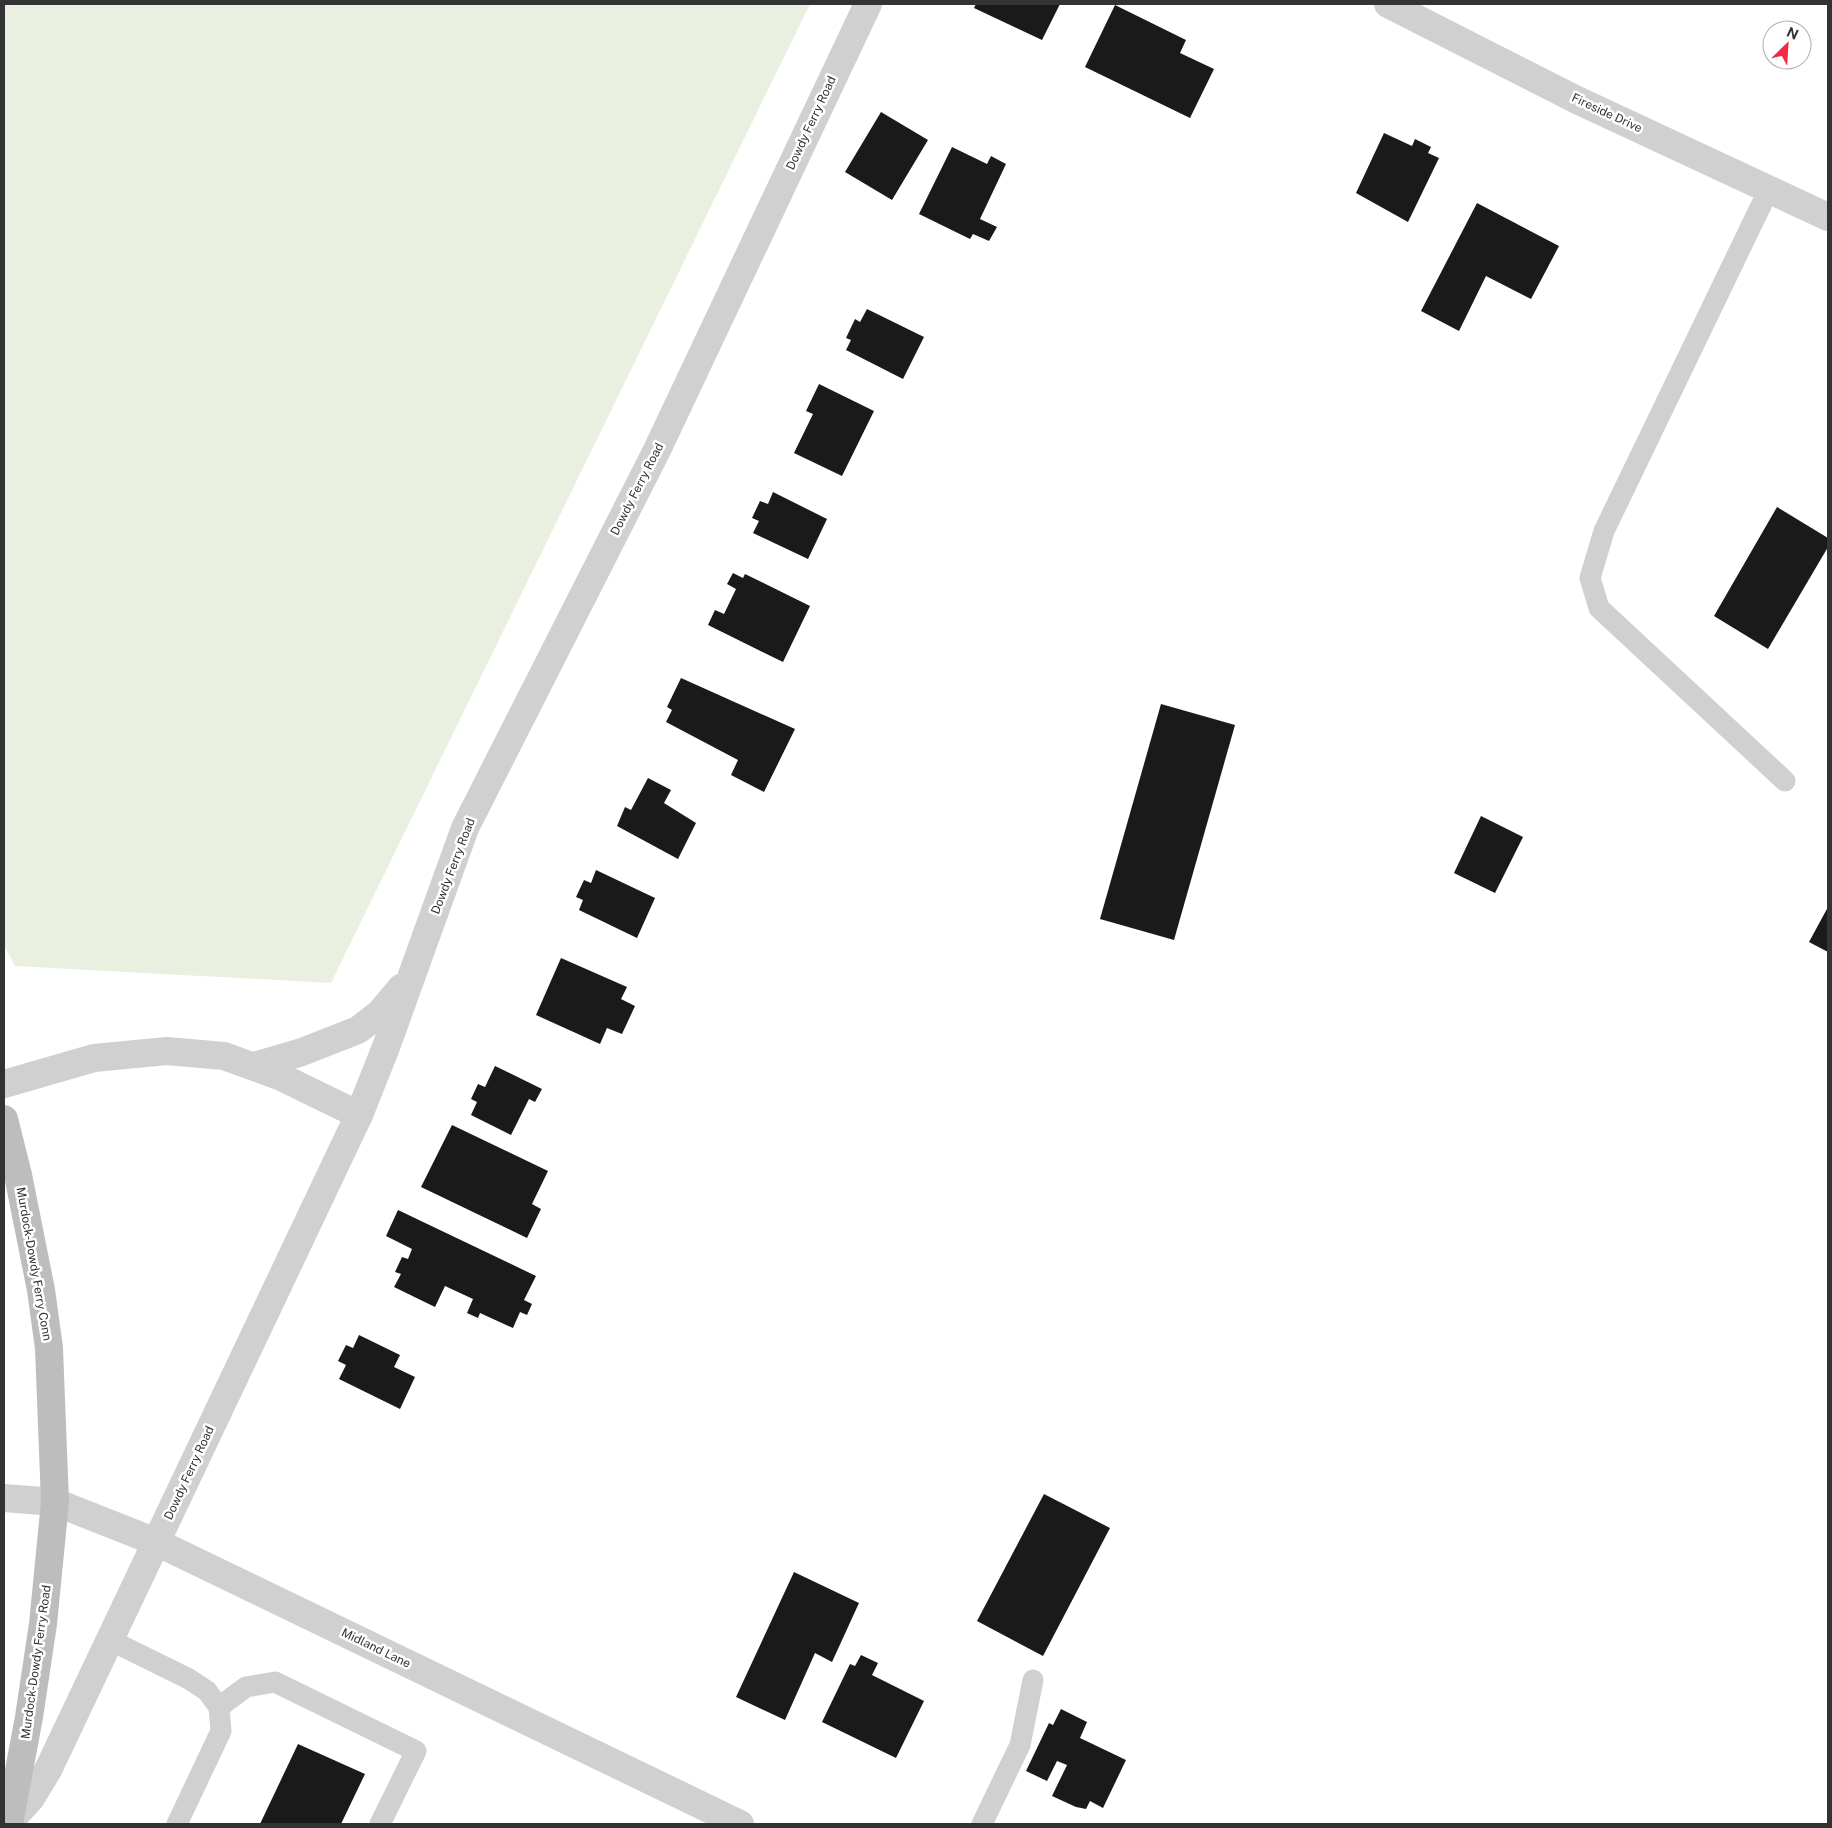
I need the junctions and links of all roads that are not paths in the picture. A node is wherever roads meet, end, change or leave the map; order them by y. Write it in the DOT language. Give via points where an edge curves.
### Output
graph roads {
  1 [pos="868,4"];
  2 [pos="1388,4"];
  3 [pos="1769,189"];
  4 [pos="1828,217"];
  5 [pos="1785,781"];
  6 [pos="412,976"];
  7 [pos="254,1066"];
  8 [pos="4,1084"];
  9 [pos="359,1115"];
  10 [pos="4,1119"];
  11 [pos="4,1498"];
  12 [pos="55,1502"];
  13 [pos="156,1542"];
  14 [pos="110,1640"];
  15 [pos="1033,1680"];
  16 [pos="219,1707"];
  17 [pos="9,1823"];
  18 [pos="177,1824"];
  19 [pos="380,1824"];
  20 [pos="740,1824"];
  21 [pos="982,1824"];
  1 -- 6 [label="street, Dowdy Ferry Road" via="657,450 466,828"];
  2 -- 3 [label="street, Fireside Drive" via="1577,100"];
  3 -- 4 [label="street, Fireside Drive"];
  3 -- 5 [label="lane" via="1604,531 1590,578 1599,608"];
  6 -- 7 [label="street, Dowdy Ferry Road" via="380,1013 358,1030"];
  6 -- 9 [label="street, Dowdy Ferry Road"];
  7 -- 8 [label="street" via="224,1056 167,1051 94,1058"];
  7 -- 9 [label="street"];
  9 -- 13 [label="street, Dowdy Ferry Road"];
  10 -- 12 [label="main road, Murdock-Dowdy Ferry Conn" via="41,1290 49,1348"];
  11 -- 12 [label="street, Midland Lane"];
  12 -- 13 [label="street, Midland Lane"];
  12 -- 17 [label="main road, Murdock-Dowdy Ferry Road" via="43,1624"];
  13 -- 14 [label="street, Dowdy Ferry Road"];
  13 -- 20 [label="street, Midland Lane"];
  14 -- 16 [label="lane" via="189,1679 207,1692"];
  14 -- 17 [label="street, Dowdy Ferry Road" via="48,1770 31,1798"];
  15 -- 21 [label="lane" via="1020,1745"];
  16 -- 18 [label="lane" via="221,1731"];
  16 -- 19 [label="lane" via="246,1687 275,1682 416,1750"];
}
